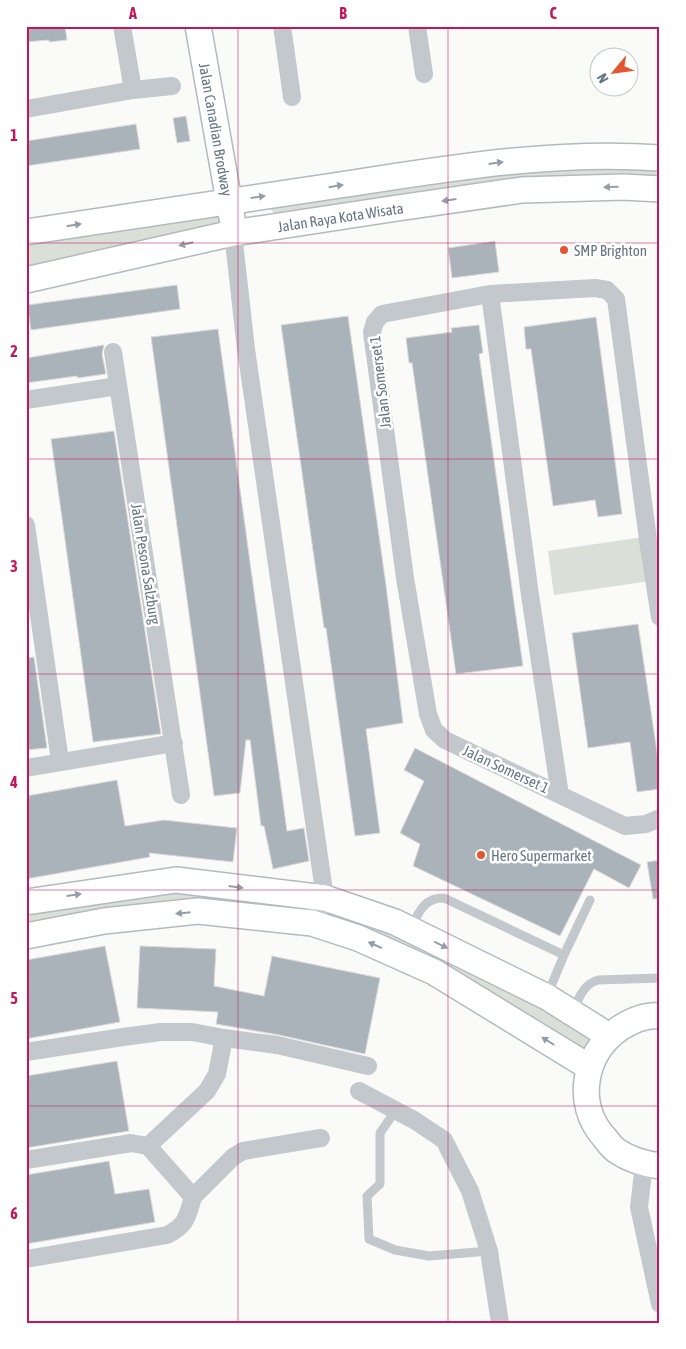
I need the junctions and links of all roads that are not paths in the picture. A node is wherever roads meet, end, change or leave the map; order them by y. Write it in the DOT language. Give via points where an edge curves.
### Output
graph roads {
  1 [pos="122,26"];
  2 [pos="198,26"];
  3 [pos="282,26"];
  4 [pos="418,26"];
  5 [pos="424,74"];
  6 [pos="172,86"];
  7 [pos="133,90"];
  8 [pos="292,97"];
  9 [pos="26,109"];
  10 [pos="660,158"];
  11 [pos="660,190"];
  12 [pos="229,201"];
  13 [pos="26,232"];
  14 [pos="233,233"];
  15 [pos="26,280"];
  16 [pos="490,294"];
  17 [pos="113,352"];
  18 [pos="118,386"];
  19 [pos="26,400"];
  20 [pos="26,525"];
  21 [pos="654,546"];
  22 [pos="656,567"];
  23 [pos="660,617"];
  24 [pos="174,743"];
  25 [pos="60,761"];
  26 [pos="26,768"];
  27 [pos="560,794"];
  28 [pos="181,795"];
  29 [pos="660,818"];
  30 [pos="325,898"];
  31 [pos="590,900"];
  32 [pos="26,902"];
  33 [pos="312,922"];
  34 [pos="409,929"];
  35 [pos="26,936"];
  36 [pos="564,955"];
  37 [pos="660,978"];
  38 [pos="547,997"];
  39 [pos="572,1013"];
  40 [pos="660,1016"];
  41 [pos="609,1036"];
  42 [pos="224,1038"];
  43 [pos="26,1052"];
  44 [pos="368,1066"];
  45 [pos="589,1067"];
  46 [pos="359,1091"];
  47 [pos="396,1110"];
  48 [pos="321,1138"];
  49 [pos="148,1146"];
  50 [pos="26,1160"];
  51 [pos="652,1165"];
  52 [pos="193,1197"];
  53 [pos="489,1251"];
  54 [pos="26,1259"];
  55 [pos="660,1304"];
  56 [pos="500,1323"];
  1 -- 7 [label="street"];
  2 -- 12 [label="street, Jalan Canadian Brodway"];
  3 -- 8 [label="street"];
  4 -- 5 [label="street"];
  6 -- 7 [label="street"];
  7 -- 9 [label="street"];
  12 -- 10 [label="street, Jalan Raya Kota Wisata, one-way" via="515,160 624,155"];
  11 -- 14 [label="street, Jalan Raya Kota Wisata, one-way" via="624,187 522,190"];
  13 -- 12 [label="street, Jalan Raya Kota Wisata, one-way"];
  12 -- 14 [label="street, Jalan Canadian Brodway"];
  14 -- 15 [label="street, Jalan Raya Kota Wisata, one-way"];
  14 -- 30 [label="street" via="246,349"];
  16 -- 21 [label="street, Jalan Somerset 1" via="595,288 607,290 616,299"];
  16 -- 27 [label="street"];
  16 -- 27 [label="street, Jalan Somerset 1" via="382,314 375,322 372,332 404,568 428,714 434,730 445,740"];
  17 -- 18 [label="street, Jalan Pesona Salzburg"];
  18 -- 19 [label="street"];
  18 -- 24 [label="street, Jalan Pesona Salzburg"];
  20 -- 25 [label="street"];
  21 -- 22 [label="street, Jalan Somerset 1"];
  22 -- 23 [label="street, Jalan Somerset 1"];
  24 -- 25 [label="street"];
  24 -- 28 [label="street, Jalan Pesona Salzburg"];
  25 -- 26 [label="street"];
  27 -- 29 [label="street, Jalan Somerset 1" via="625,826 646,824"];
  32 -- 30 [label="street, one-way" via="176,880"];
  30 -- 33 [label="street"];
  30 -- 34 [label="street"];
  31 -- 36 [label="lane"];
  33 -- 35 [label="street, one-way" via="198,911 104,921"];
  45 -- 33 [label="street, one-way" via="434,972 358,938"];
  34 -- 36 [label="lane" via="425,904 435,898 444,898"];
  34 -- 38 [label="street, one-way"];
  36 -- 38 [label="lane"];
  37 -- 39 [label="lane" via="591,982"];
  38 -- 39 [label="street"];
  39 -- 41 [label="street"];
  40 -- 41 [label="street" via="630,1022"];
  41 -- 45 [label="street"];
  42 -- 43 [label="street" via="192,1032 161,1032"];
  42 -- 44 [label="street" via="277,1045"];
  42 -- 49 [label="street" via="218,1074 207,1091"];
  45 -- 51 [label="street" via="586,1098 595,1127 616,1151"];
  46 -- 47 [label="street"];
  47 -- 53 [label="street" via="444,1140 470,1191"];
  47 -- 53 [label="lane" via="380,1133 380,1184 368,1196 369,1240 395,1250 429,1256"];
  48 -- 52 [label="street" via="243,1151"];
  49 -- 50 [label="street" via="131,1143"];
  49 -- 52 [label="street"];
  51 -- 55 [label="street" via="639,1207"];
  52 -- 54 [label="street" via="186,1220 180,1229 168,1235"];
  53 -- 56 [label="street"];
}
